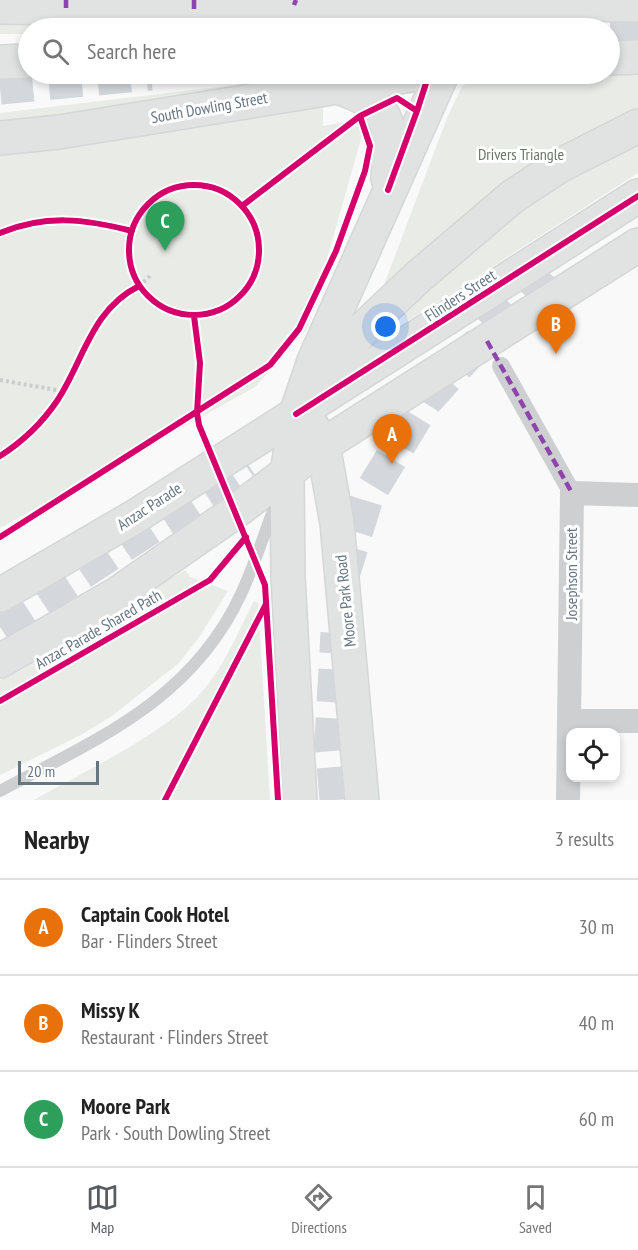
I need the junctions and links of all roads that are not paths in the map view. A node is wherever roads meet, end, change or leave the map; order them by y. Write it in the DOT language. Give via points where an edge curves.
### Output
graph roads {
  1 [pos="295,3"];
  2 [pos="66,4"];
  3 [pos="194,5"];
  4 [pos="638,5"];
  5 [pos="0,8"];
  6 [pos="463,10"];
  7 [pos="638,57"];
  8 [pos="620,58"];
  9 [pos="18,61"];
  10 [pos="0,62"];
  11 [pos="349,84"];
  12 [pos="437,84"];
  13 [pos="335,86"];
  14 [pos="638,126"];
  15 [pos="0,138"];
  16 [pos="388,190"];
  17 [pos="638,196"];
  18 [pos="638,245"];
  19 [pos="501,366"];
  20 [pos="296,414"];
  21 [pos="323,445"];
  22 [pos="287,474"];
  23 [pos="572,493"];
  24 [pos="638,495"];
  25 [pos="0,595"];
  26 [pos="0,661"];
  27 [pos="356,719"];
  28 [pos="570,721"];
  29 [pos="638,722"];
  30 [pos="0,791"];
  31 [pos="300,800"];
  32 [pos="341,800"];
  33 [pos="362,800"];
  34 [pos="568,800"];
  1 -- 3 [label="main road"];
  1 -- 6 [label="main road"];
  2 -- 3 [label="main road"];
  2 -- 5 [label="main road"];
  4 -- 6 [label="main road"];
  7 -- 8 [label="main road"];
  9 -- 10 [label="main road"];
  11 -- 13 [label="main road, South Dowling Street"];
  12 -- 16 [label="main road"];
  13 -- 15 [label="main road, South Dowling Street" via="59,132"];
  13 -- 16 [label="main road" via="364,96 379,107 386,120"];
  14 -- 20 [label="main road" via="559,166 503,204 365,327"];
  16 -- 20 [label="main road" via="314,361"];
  17 -- 20 [label="main road, Flinders Street"];
  18 -- 21 [label="main road"];
  19 -- 23 [label="street, Josephson Street"];
  20 -- 21 [label="main road, Moore Park Road" via="316,429"];
  20 -- 22 [label="main road"];
  20 -- 25 [label="main road, Anzac Parade" via="77,552"];
  21 -- 22 [label="main road"];
  21 -- 27 [label="main road, Moore Park Road" via="338,534"];
  22 -- 26 [label="main road" via="117,594"];
  22 -- 30 [label="lane" via="243,592 219,635 194,668 129,722"];
  22 -- 31 [label="main road" via="288,576"];
  23 -- 24 [label="street"];
  23 -- 28 [label="street, Josephson Street"];
  27 -- 32 [label="main road"];
  27 -- 33 [label="main road, Moore Park Road"];
  28 -- 29 [label="street"];
  28 -- 34 [label="street, Josephson Street"];
}
